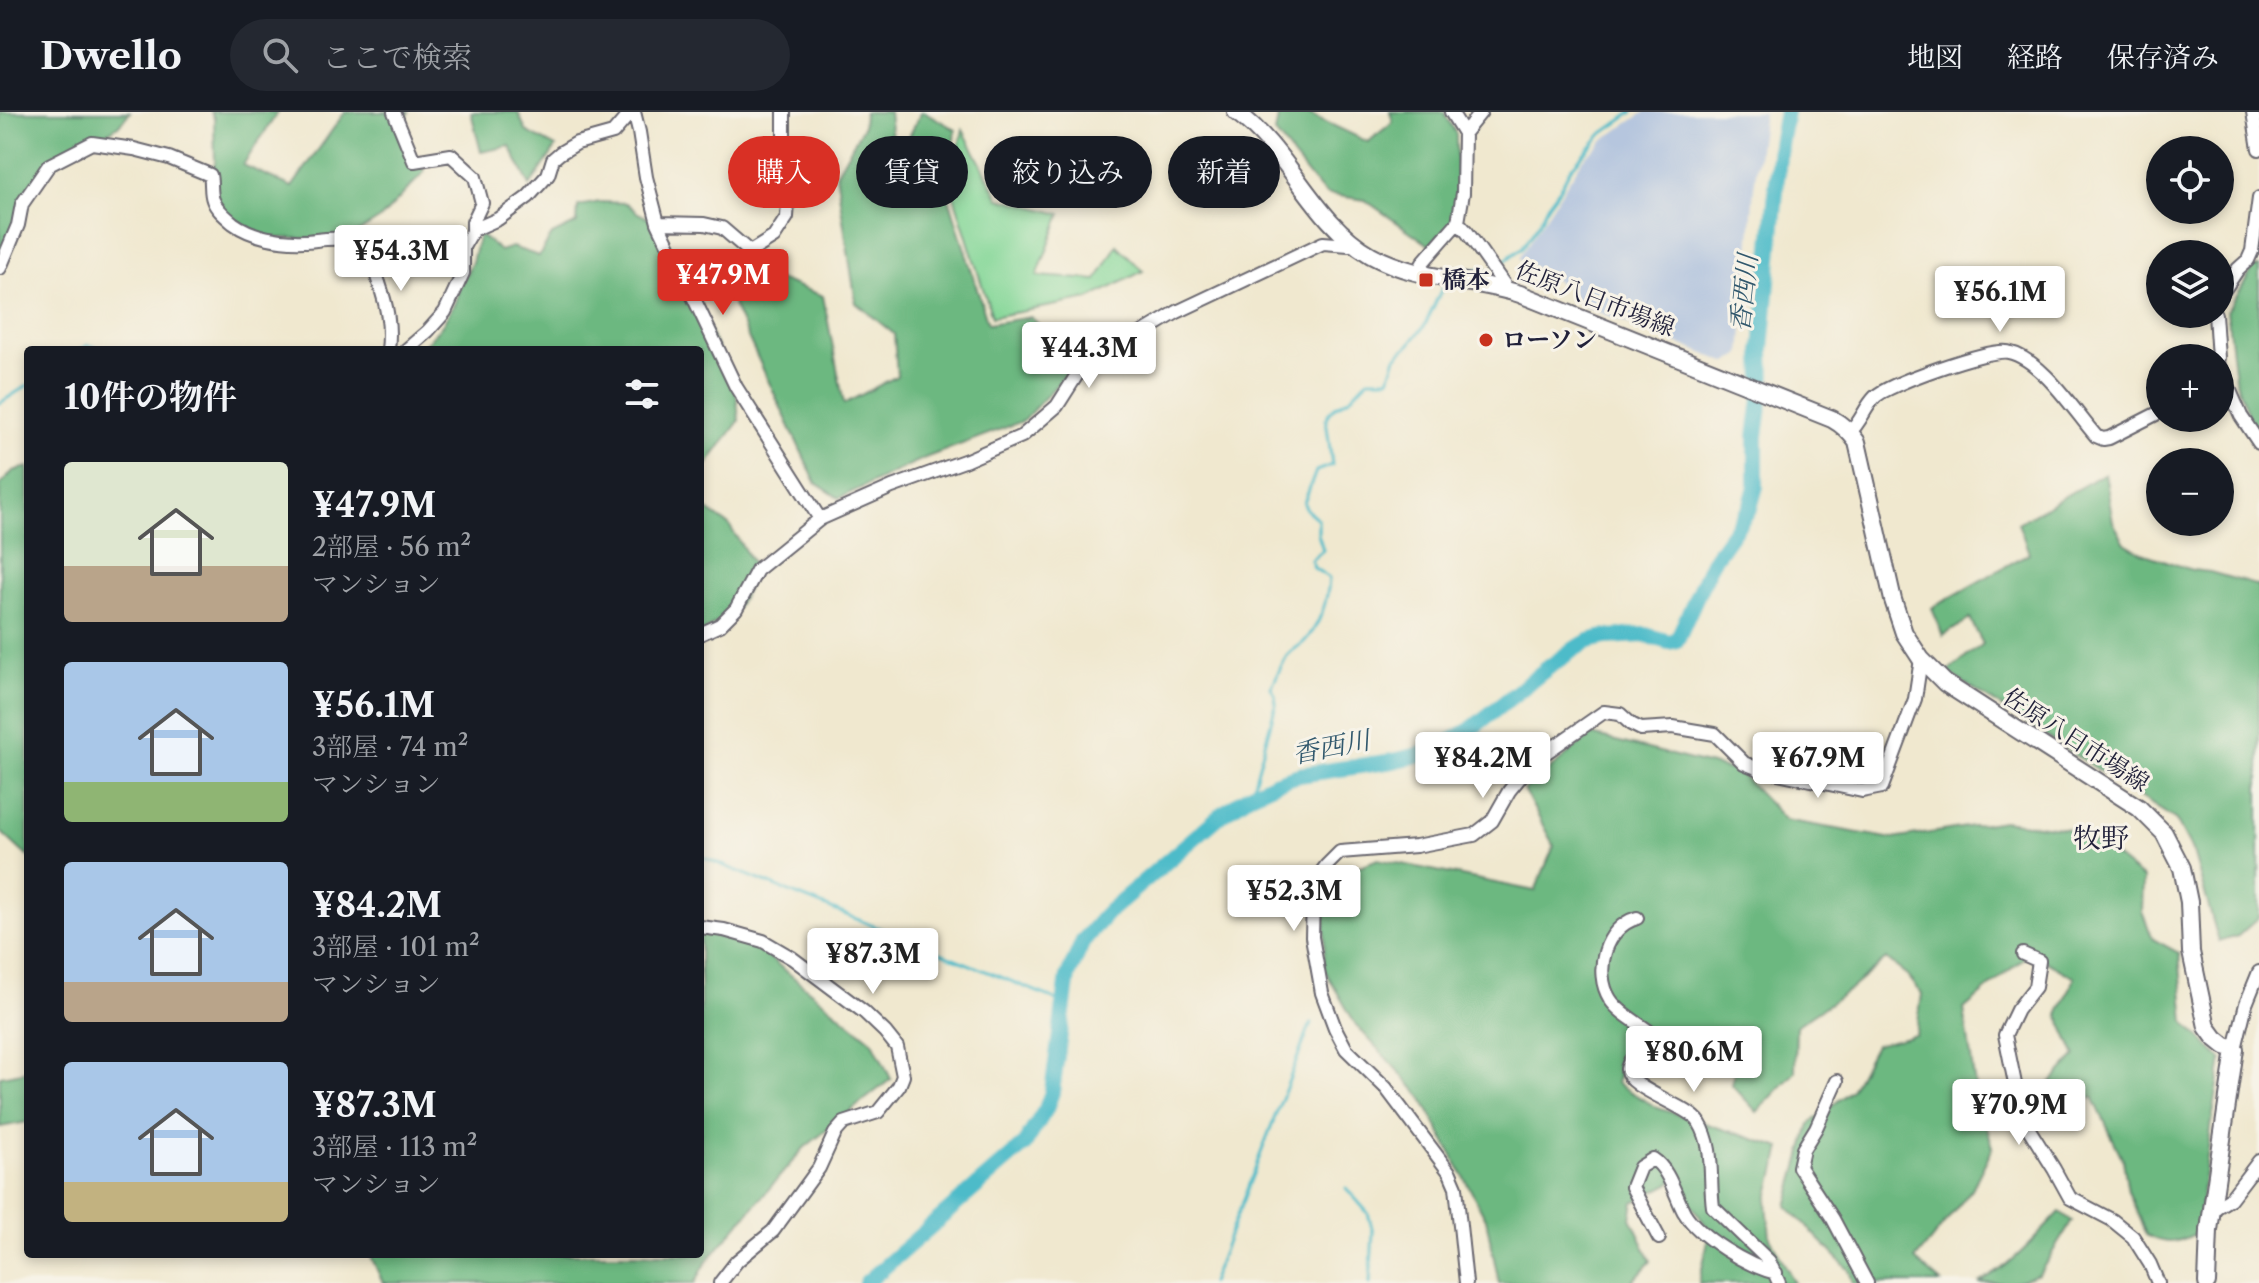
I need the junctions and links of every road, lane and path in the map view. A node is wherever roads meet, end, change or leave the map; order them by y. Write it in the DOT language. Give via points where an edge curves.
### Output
graph roads {
  1 [pos="394,112"];
  2 [pos="632,112"];
  3 [pos="784,112"];
  4 [pos="1236,112"];
  5 [pos="1451,112"];
  6 [pos="1481,112"];
  7 [pos="2253,112"];
  8 [pos="1464,133"];
  9 [pos="2259,149"];
  10 [pos="2259,198"];
  11 [pos="1458,222"];
  12 [pos="658,223"];
  13 [pos="473,230"];
  14 [pos="1356,243"];
  15 [pos="0,268"];
  16 [pos="1418,272"];
  17 [pos="2234,275"];
  18 [pos="1508,290"];
  19 [pos="388,346"];
  20 [pos="411,346"];
  21 [pos="2234,404"];
  22 [pos="2146,419"];
  23 [pos="1850,432"];
  24 [pos="2259,443"];
  25 [pos="820,519"];
  26 [pos="704,632"];
  27 [pos="1921,659"];
  28 [pos="1637,918"];
  29 [pos="704,928"];
  30 [pos="2023,954"];
  31 [pos="2259,972"];
  32 [pos="2235,1049"];
  33 [pos="1837,1081"];
  34 [pos="2259,1161"];
  35 [pos="2212,1206"];
  36 [pos="1659,1238"];
  37 [pos="1778,1278"];
  38 [pos="720,1283"];
  39 [pos="1466,1283"];
  40 [pos="1867,1283"];
  41 [pos="2158,1283"];
  42 [pos="2207,1283"];
  1 -- 13 [label="street" via="414,161 451,155 475,177 482,203"];
  2 -- 12 [label="street"];
  2 -- 13 [label="street" via="613,133 560,153 528,197"];
  3 -- 12 [label="street" via="790,174 787,217 774,237 750,252 722,228"];
  4 -- 14 [label="main road, 佐原八日市場線" via="1276,149 1323,214"];
  5 -- 8 [label="street"];
  6 -- 8 [label="street"];
  7 -- 9 [label="street"];
  8 -- 11 [label="street"];
  10 -- 17 [label="street" via="2252,251"];
  11 -- 16 [label="street"];
  11 -- 18 [label="street"];
  12 -- 25 [label="street" via="736,387"];
  13 -- 20 [label="street" via="463,247 463,273 445,312"];
  14 -- 16 [label="main road, 佐原八日市場線" via="1370,254"];
  14 -- 25 [label="street" via="1323,243 1177,312 1080,370 1057,406 1022,436"];
  15 -- 19 [label="street" via="22,204 49,165 92,143 134,149 210,175 213,200 222,213 253,233 302,241 343,239 361,248 385,300"];
  16 -- 18 [label="main road, 佐原八日市場線"];
  18 -- 23 [label="main road, 佐原八日市場線" via="1832,419"];
  21 -- 24 [label="street"];
  22 -- 23 [label="street" via="2109,438 2096,436 2034,366 2008,352 1996,352 1883,391"];
  23 -- 27 [label="main road, 佐原八日市場線" via="1857,442 1893,600 1904,633"];
  25 -- 26 [label="street" via="757,570 736,609"];
  27 -- 32 [label="main road, 佐原八日市場線" via="1945,683 2139,808 2164,833 2186,883 2191,952 2207,1027"];
  27 -- 39 [label="street" via="1915,699 1882,787 1862,791 1759,769 1744,763 1715,734 1673,727 1641,729 1610,712 1541,756 1509,791 1492,821 1474,835 1340,852 1317,878 1312,937 1322,993 1346,1049 1386,1088 1450,1173"];
  28 -- 37 [label="street" via="1623,924 1610,941 1602,969 1614,1004 1650,1032 1630,1061 1628,1074 1700,1123 1711,1159 1713,1207 1761,1252"];
  29 -- 38 [label="street" via="763,941 792,958 885,1032 897,1047 903,1076 878,1112 844,1123 835,1133 819,1168 773,1231"];
  30 -- 41 [label="street" via="2039,961 2035,987 2005,1035 2022,1118 2070,1198 2124,1228 2142,1249"];
  31 -- 32 [label="street"];
  32 -- 35 [label="main road"];
  33 -- 40 [label="street" via="1798,1162"];
  34 -- 35 [label="street" via="2230,1199"];
  35 -- 42 [label="main road"];
  36 -- 37 [label="street" via="1632,1187 1640,1167 1653,1159 1687,1216 1709,1237"];
}
